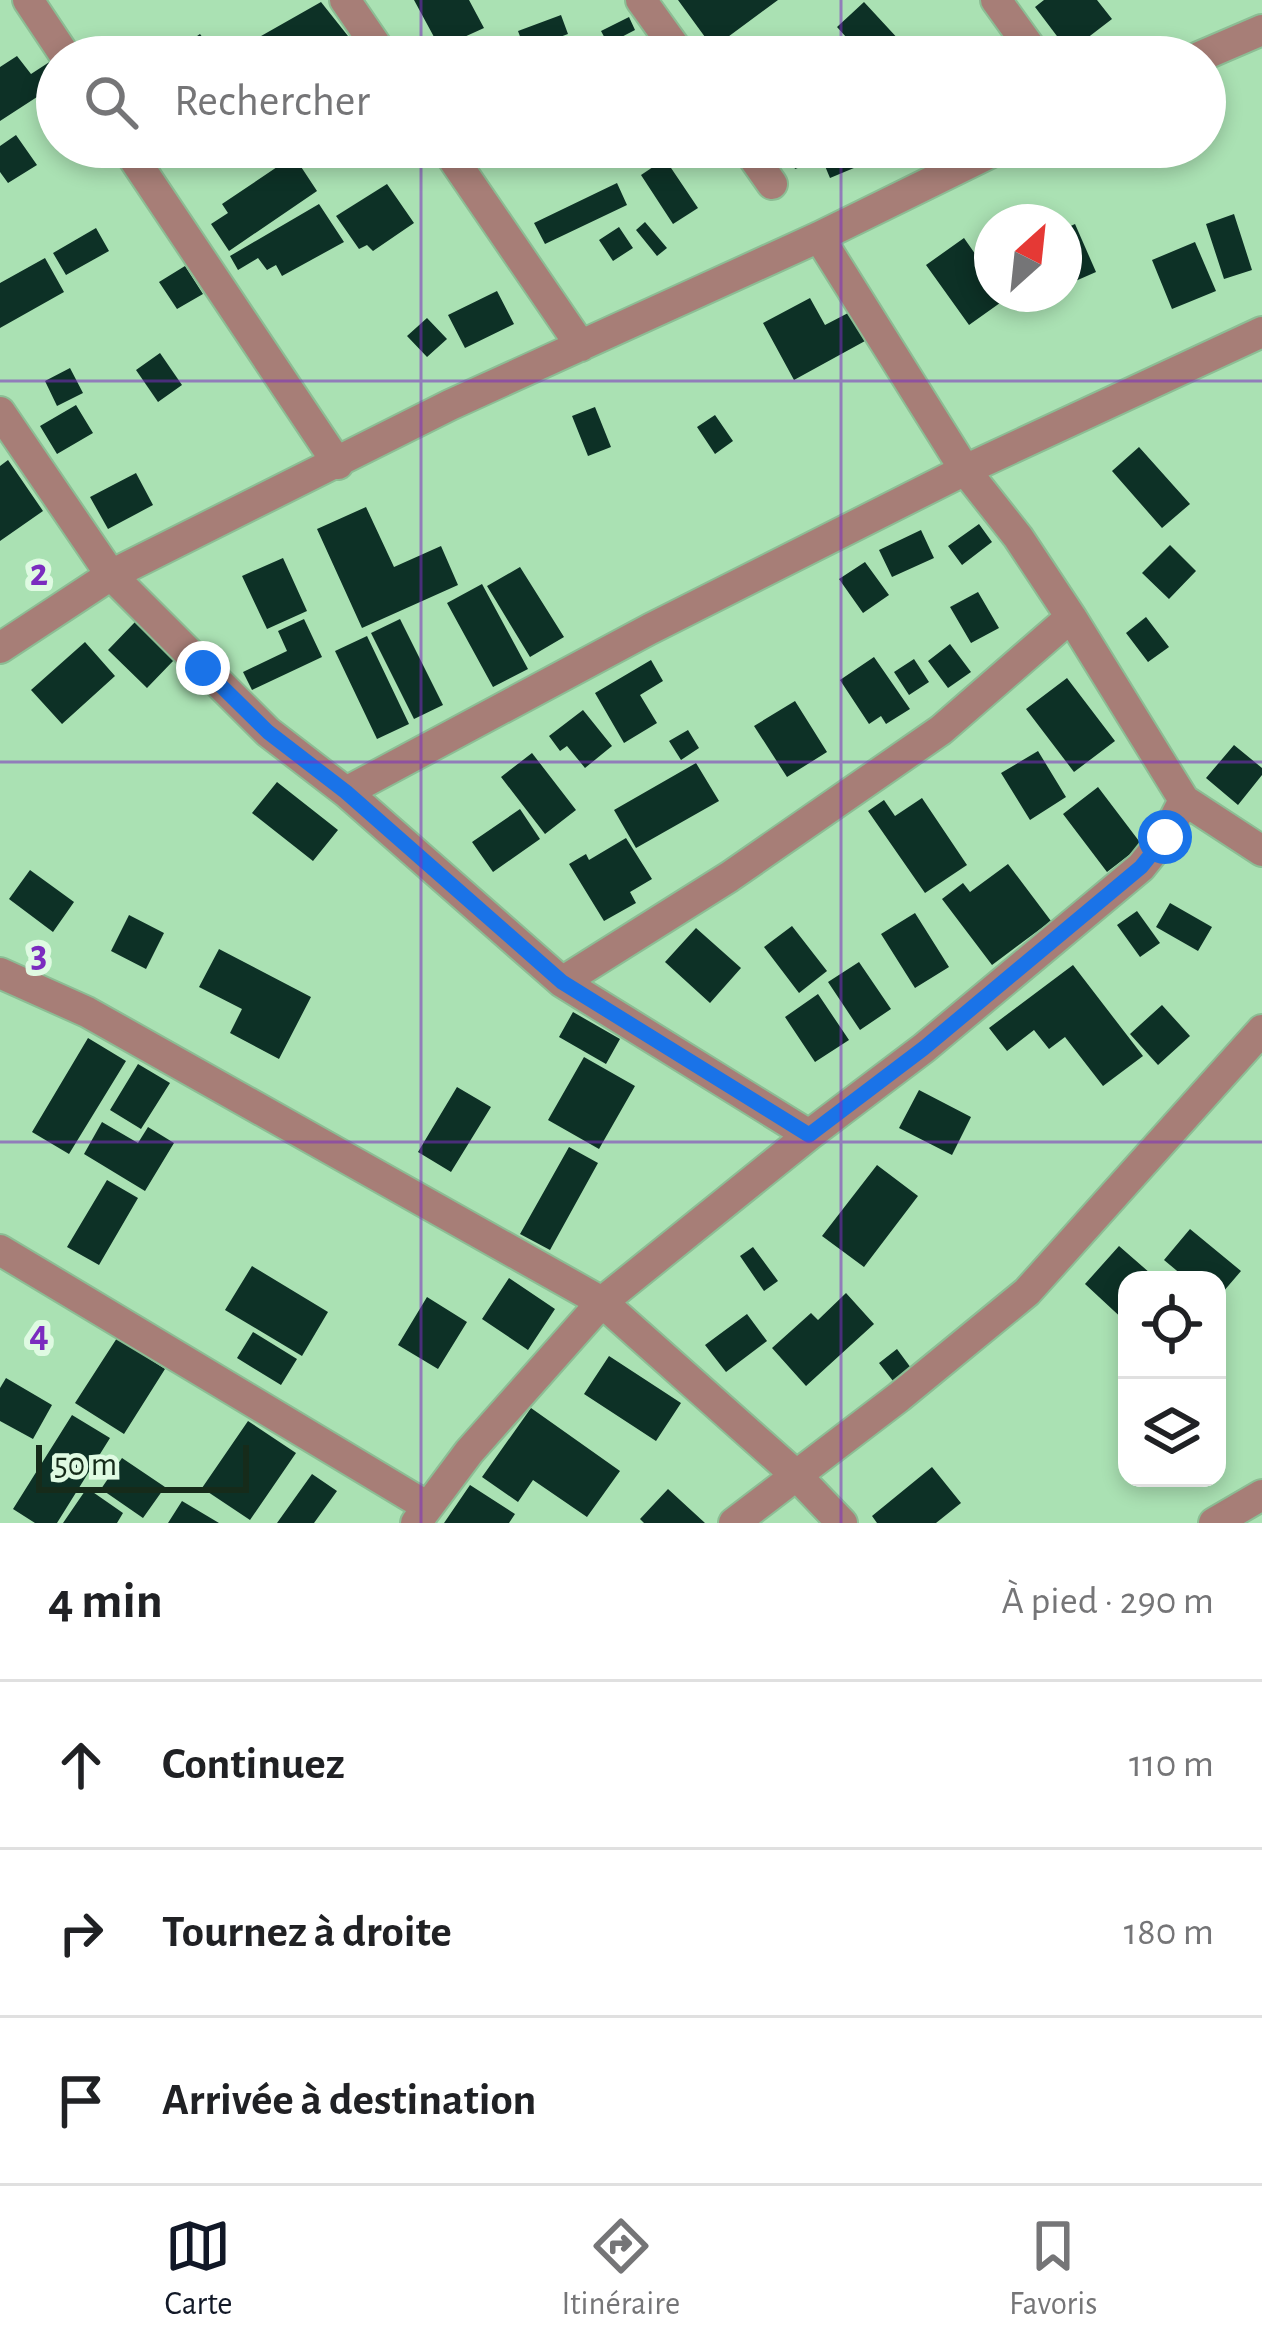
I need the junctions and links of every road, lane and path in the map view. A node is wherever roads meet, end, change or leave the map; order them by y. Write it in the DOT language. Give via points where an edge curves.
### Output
graph roads {
  1 [pos="28,0"];
  2 [pos="346,0"];
  3 [pos="641,0"];
  4 [pos="996,0"];
  5 [pos="1262,30"];
  6 [pos="52,36"];
  7 [pos="370,36"];
  8 [pos="667,36"];
  9 [pos="1022,36"];
  10 [pos="1226,45"];
  11 [pos="140,168"];
  12 [pos="459,168"];
  13 [pos="761,168"];
  14 [pos="959,168"];
  15 [pos="772,184"];
  16 [pos="819,237"];
  17 [pos="1262,332"];
  18 [pos="580,346"];
  19 [pos="0,412"];
  20 [pos="338,464"];
  21 [pos="965,470"];
  22 [pos="111,575"];
  23 [pos="1071,617"];
  24 [pos="0,648"];
  25 [pos="346,792"];
  26 [pos="1184,800"];
  27 [pos="1262,851"];
  28 [pos="0,973"];
  29 [pos="562,982"];
  30 [pos="1262,1030"];
  31 [pos="809,1135"];
  32 [pos="0,1250"];
  33 [pos="602,1302"];
  34 [pos="797,1476"];
  35 [pos="1262,1495"];
  36 [pos="422,1515"];
  37 [pos="734,1523"];
  38 [pos="842,1523"];
  39 [pos="1214,1523"];
  1 -- 6 [label="street"];
  2 -- 7 [label="street"];
  3 -- 8 [label="street"];
  4 -- 9 [label="street"];
  5 -- 10 [label="street"];
  11 -- 20 [label="street"];
  12 -- 18 [label="street"];
  13 -- 15 [label="street"];
  14 -- 16 [label="street"];
  16 -- 18 [label="street"];
  16 -- 21 [label="street"];
  17 -- 21 [label="street"];
  18 -- 20 [label="street"];
  19 -- 22 [label="street"];
  20 -- 22 [label="street"];
  21 -- 23 [label="street"];
  21 -- 25 [label="street"];
  22 -- 24 [label="street"];
  22 -- 25 [label="street" via="268,732"];
  23 -- 26 [label="street"];
  23 -- 29 [label="street" via="941,730"];
  25 -- 29 [label="street"];
  26 -- 27 [label="street"];
  26 -- 31 [label="street" via="1141,867"];
  28 -- 33 [label="street" via="87,1012"];
  29 -- 31 [label="street"];
  30 -- 34 [label="street" via="1027,1292"];
  31 -- 33 [label="street"];
  32 -- 36 [label="street"];
  33 -- 34 [label="street"];
  33 -- 36 [label="street"];
  34 -- 37 [label="street"];
  34 -- 38 [label="street"];
  35 -- 39 [label="street"];
}
